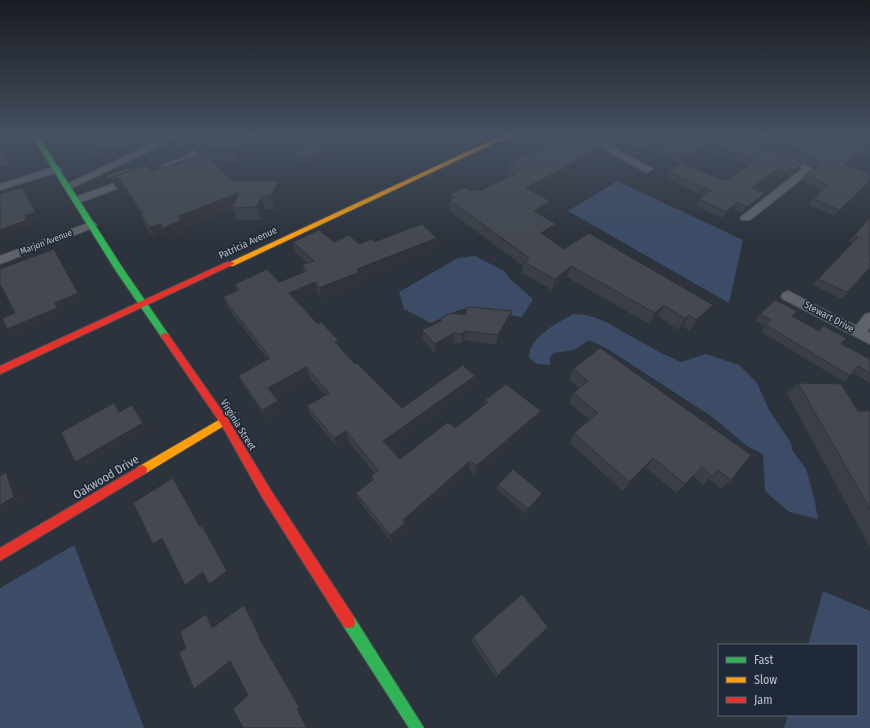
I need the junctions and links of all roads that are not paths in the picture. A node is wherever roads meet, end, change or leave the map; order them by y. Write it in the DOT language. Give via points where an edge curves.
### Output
graph roads {
  1 [pos="54,170"];
  2 [pos="58,170"];
  3 [pos="103,170"];
  4 [pos="433,170"];
  5 [pos="808,170"];
  6 [pos="143,175"];
  7 [pos="68,186"];
  8 [pos="0,187"];
  9 [pos="77,200"];
  10 [pos="746,218"];
  11 [pos="91,225"];
  12 [pos="0,260"];
  13 [pos="788,296"];
  14 [pos="144,305"];
  15 [pos="870,318"];
  16 [pos="864,336"];
  17 [pos="0,370"];
  18 [pos="224,421"];
  19 [pos="0,555"];
  20 [pos="417,728"];
  1 -- 8 [label="street"];
  2 -- 7 [label="street, Virginia Street"];
  3 -- 7 [label="street"];
  4 -- 14 [label="street, Patricia Avenue"];
  5 -- 10 [label="street"];
  6 -- 9 [label="street"];
  7 -- 9 [label="street, Virginia Street"];
  9 -- 11 [label="street, Virginia Street"];
  11 -- 12 [label="street, Marjon Avenue"];
  11 -- 14 [label="street, Virginia Street"];
  13 -- 16 [label="street, Stewart Drive"];
  14 -- 17 [label="street, Patricia Avenue"];
  14 -- 18 [label="street, Virginia Street"];
  15 -- 16 [label="street"];
  18 -- 19 [label="street, Oakwood Drive"];
  18 -- 20 [label="street, Virginia Street" via="266,493"];
}
